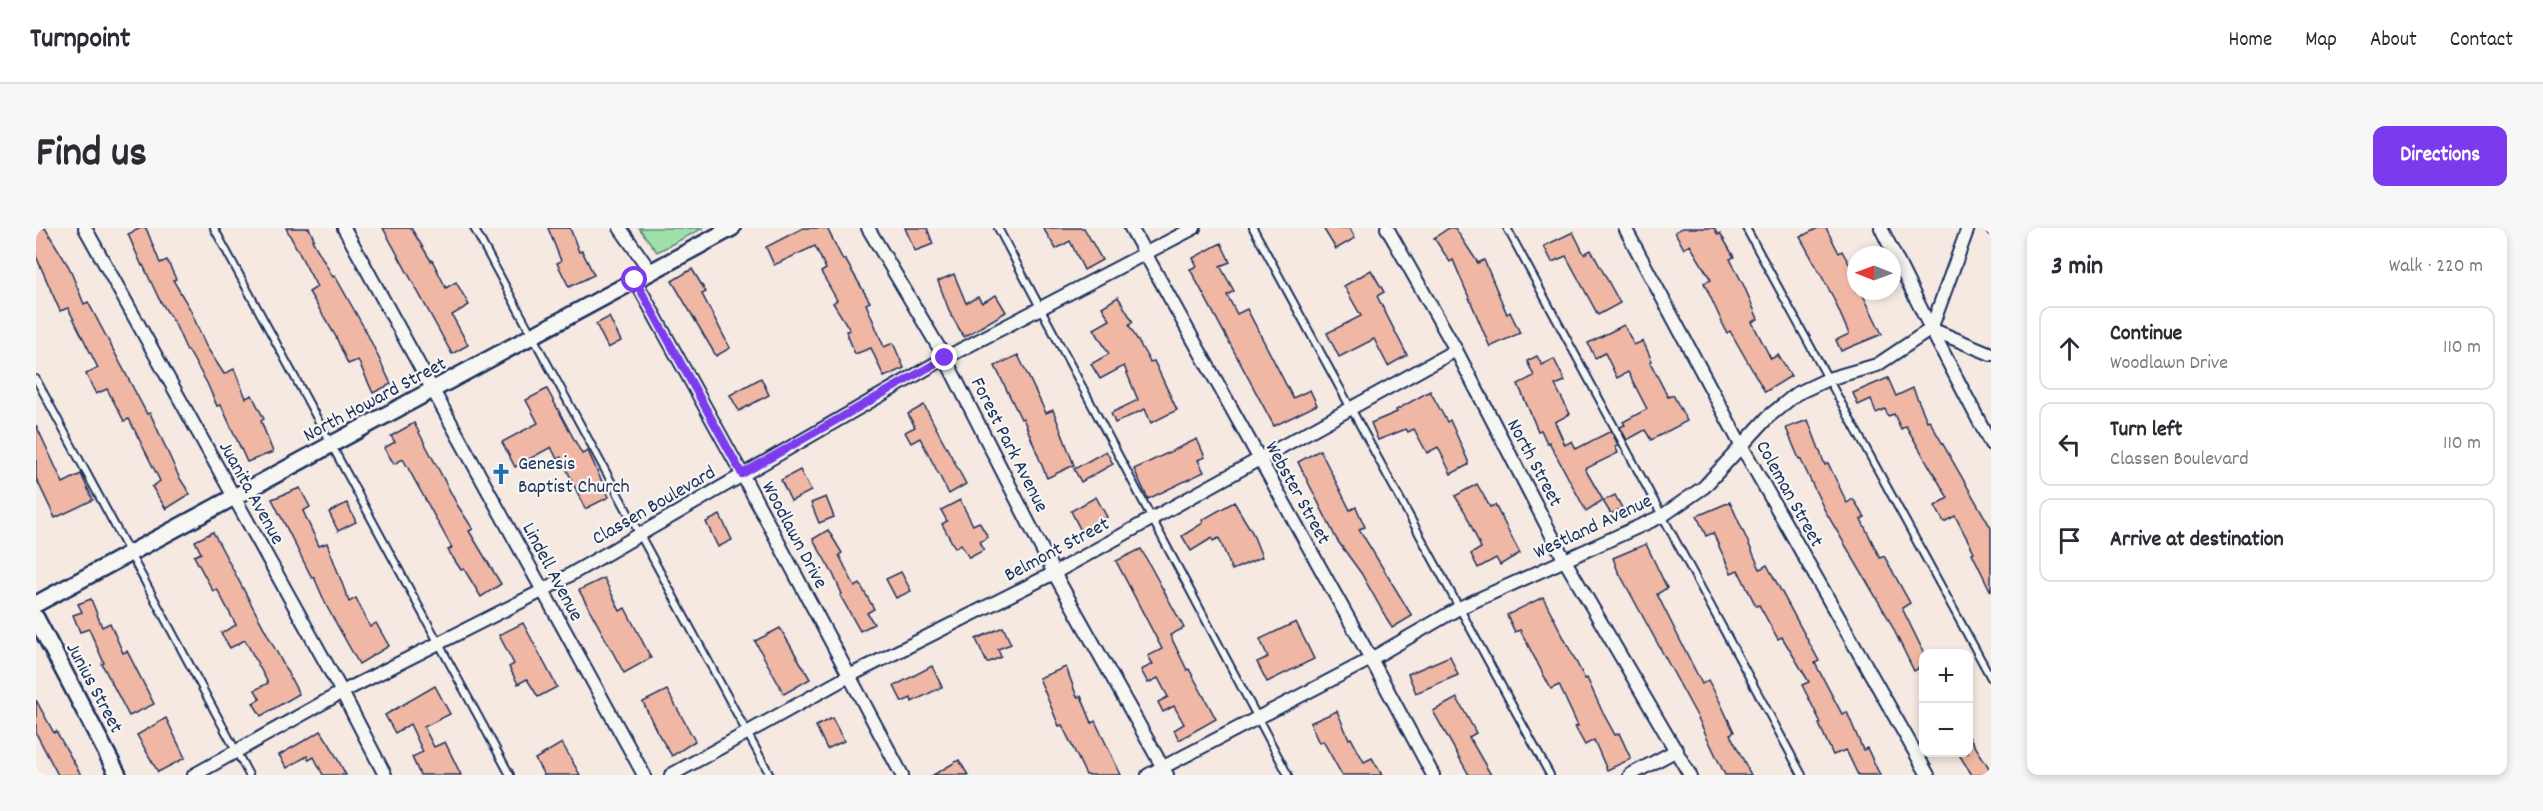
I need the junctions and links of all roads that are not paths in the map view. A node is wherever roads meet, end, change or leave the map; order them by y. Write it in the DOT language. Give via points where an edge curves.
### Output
graph roads {
  1 [pos="85,228"];
  2 [pos="214,228"];
  3 [pos="344,228"];
  4 [pos="474,228"];
  5 [pos="620,228"];
  6 [pos="732,228"];
  7 [pos="867,228"];
  8 [pos="998,228"];
  9 [pos="1131,228"];
  10 [pos="1194,228"];
  11 [pos="1253,228"];
  12 [pos="1387,228"];
  13 [pos="1507,228"];
  14 [pos="1624,228"];
  15 [pos="1746,228"];
  16 [pos="1881,228"];
  17 [pos="1968,228"];
  18 [pos="1144,253"];
  19 [pos="651,272"];
  20 [pos="635,280"];
  21 [pos="1039,309"];
  22 [pos="1931,329"];
  23 [pos="532,336"];
  24 [pos="1456,350"];
  25 [pos="1991,354"];
  26 [pos="945,358"];
  27 [pos="36,379"];
  28 [pos="1828,379"];
  29 [pos="434,389"];
  30 [pos="1351,408"];
  31 [pos="332,444"];
  32 [pos="1991,444"];
  33 [pos="1741,445"];
  34 [pos="1258,459"];
  35 [pos="742,474"];
  36 [pos="233,498"];
  37 [pos="1662,516"];
  38 [pos="1151,519"];
  39 [pos="639,535"];
  40 [pos="130,554"];
  41 [pos="1564,559"];
  42 [pos="1054,573"];
  43 [pos="542,591"];
  44 [pos="36,604"];
  45 [pos="1459,609"];
  46 [pos="36,618"];
  47 [pos="440,643"];
  48 [pos="1371,659"];
  49 [pos="849,676"];
  50 [pos="1991,678"];
  51 [pos="342,692"];
  52 [pos="1256,718"];
  53 [pos="747,733"];
  54 [pos="235,750"];
  55 [pos="1677,750"];
  56 [pos="1165,771"];
  57 [pos="118,775"];
  58 [pos="194,775"];
  59 [pos="249,775"];
  60 [pos="385,775"];
  61 [pos="510,775"];
  62 [pos="644,775"];
  63 [pos="671,775"];
  64 [pos="770,775"];
  65 [pos="902,775"];
  66 [pos="1148,775"];
  67 [pos="1288,775"];
  68 [pos="1433,775"];
  69 [pos="1550,775"];
  70 [pos="1630,775"];
  71 [pos="1690,775"];
  72 [pos="1802,775"];
  73 [pos="1928,775"];
  1 -- 36 [label="street, Juanita Avenue"];
  2 -- 31 [label="lane"];
  3 -- 29 [label="street, Lindell Avenue"];
  4 -- 23 [label="lane"];
  5 -- 19 [label="street"];
  6 -- 19 [label="street, North Howard Street"];
  7 -- 26 [label="street, Forest Park Avenue"];
  8 -- 21 [label="lane"];
  9 -- 18 [label="street, Webster Street"];
  10 -- 18 [label="street, Classen Boulevard"];
  11 -- 30 [label="lane"];
  12 -- 24 [label="street, North Street"];
  13 -- 37 [label="lane"];
  14 -- 33 [label="street, Coleman Street"];
  15 -- 28 [label="lane"];
  16 -- 22 [label="street"];
  17 -- 22 [label="street"];
  18 -- 21 [label="street, Classen Boulevard"];
  18 -- 34 [label="street, Webster Street"];
  19 -- 20 [label="street, North Howard Street"];
  20 -- 23 [label="street, North Howard Street"];
  20 -- 35 [label="street, Woodlawn Drive"];
  21 -- 26 [label="street, Classen Boulevard"];
  21 -- 38 [label="lane"];
  22 -- 25 [label="street"];
  22 -- 28 [label="street, Westland Avenue" via="1877,365"];
  22 -- 32 [label="street"];
  23 -- 29 [label="street, North Howard Street"];
  23 -- 39 [label="lane"];
  24 -- 30 [label="street, Belmont Street"];
  24 -- 41 [label="street, North Street"];
  26 -- 35 [label="street, Classen Boulevard"];
  26 -- 42 [label="street, Forest Park Avenue"];
  27 -- 40 [label="lane"];
  28 -- 33 [label="street, Westland Avenue" via="1797,394"];
  28 -- 50 [label="lane"];
  29 -- 31 [label="street, North Howard Street"];
  29 -- 43 [label="street, Lindell Avenue"];
  30 -- 34 [label="street, Belmont Street"];
  30 -- 45 [label="lane"];
  31 -- 36 [label="street, North Howard Street"];
  31 -- 47 [label="lane"];
  33 -- 37 [label="street, Westland Avenue" via="1704,487"];
  33 -- 73 [label="street, Coleman Street"];
  34 -- 38 [label="street, Belmont Street"];
  34 -- 48 [label="street, Webster Street"];
  35 -- 39 [label="street, Classen Boulevard"];
  35 -- 49 [label="street, Woodlawn Drive"];
  36 -- 40 [label="street, North Howard Street"];
  36 -- 51 [label="street, Juanita Avenue"];
  37 -- 41 [label="street, Westland Avenue"];
  37 -- 72 [label="lane"];
  38 -- 42 [label="street, Belmont Street"];
  38 -- 52 [label="lane"];
  39 -- 43 [label="street, Classen Boulevard"];
  39 -- 53 [label="lane"];
  40 -- 44 [label="street, North Howard Street"];
  40 -- 54 [label="lane"];
  41 -- 45 [label="street, Westland Avenue"];
  41 -- 55 [label="street, North Street"];
  42 -- 49 [label="street, Belmont Street"];
  42 -- 56 [label="street, Forest Park Avenue"];
  43 -- 47 [label="street, Classen Boulevard"];
  43 -- 62 [label="street, Lindell Avenue"];
  45 -- 48 [label="street, Westland Avenue"];
  45 -- 69 [label="lane"];
  46 -- 57 [label="street, Junius Street"];
  47 -- 51 [label="street, Classen Boulevard"];
  47 -- 61 [label="lane"];
  48 -- 52 [label="street, Westland Avenue"];
  48 -- 68 [label="street, Webster Street"];
  49 -- 53 [label="street, Belmont Street"];
  49 -- 65 [label="street, Woodlawn Drive"];
  51 -- 54 [label="street, Classen Boulevard"];
  51 -- 60 [label="street, Juanita Avenue"];
  52 -- 56 [label="street, Westland Avenue"];
  52 -- 67 [label="lane"];
  53 -- 63 [label="street, Belmont Street"];
  53 -- 64 [label="lane"];
  54 -- 58 [label="street, Classen Boulevard"];
  54 -- 59 [label="lane"];
  55 -- 70 [label="street"];
  55 -- 71 [label="street, North Street"];
  56 -- 66 [label="street, Westland Avenue"];
}
